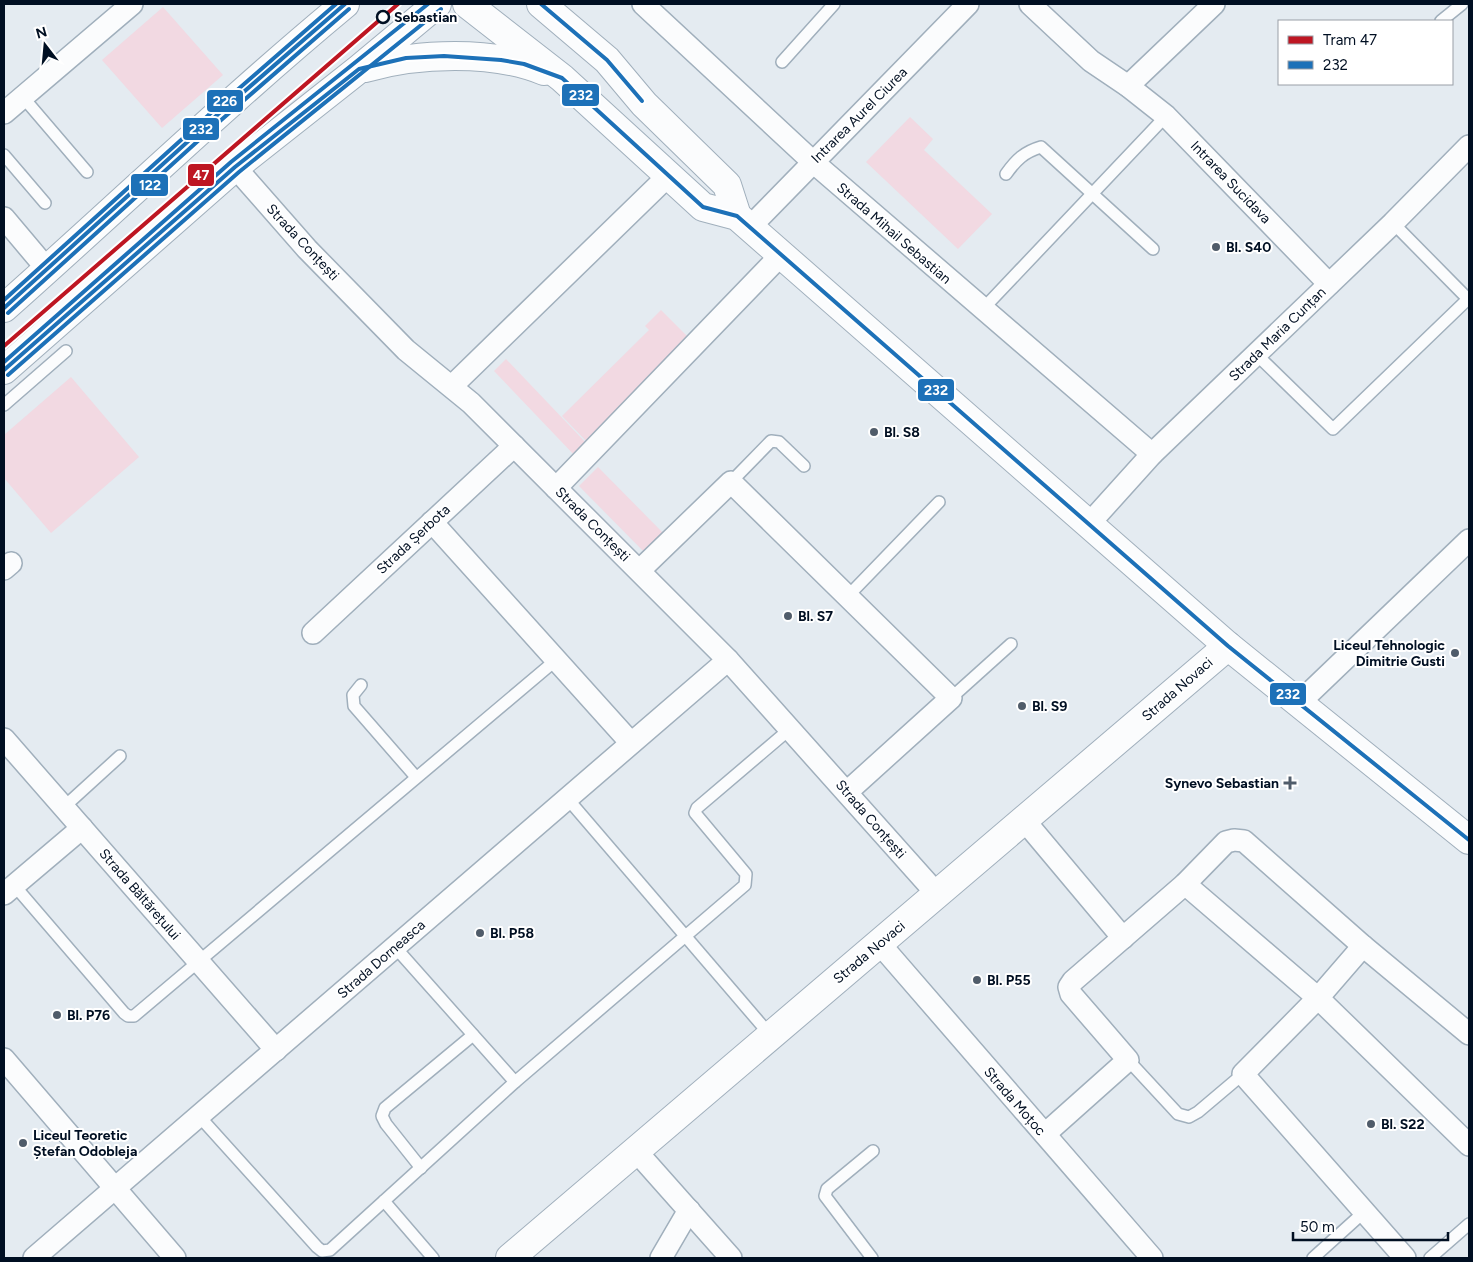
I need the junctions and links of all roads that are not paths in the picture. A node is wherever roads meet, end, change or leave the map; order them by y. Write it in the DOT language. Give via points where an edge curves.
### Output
graph roads {
  1 [pos="132,4"];
  2 [pos="317,4"];
  3 [pos="345,4"];
  4 [pos="436,4"];
  5 [pos="468,4"];
  6 [pos="541,4"];
  7 [pos="570,4"];
  8 [pos="643,4"];
  9 [pos="834,4"];
  10 [pos="1030,4"];
  11 [pos="1214,4"];
  12 [pos="1462,4"];
  13 [pos="962,6"];
  14 [pos="1442,20"];
  15 [pos="300,42"];
  16 [pos="607,60"];
  17 [pos="782,62"];
  18 [pos="359,69"];
  19 [pos="562,78"];
  20 [pos="1128,86"];
  21 [pos="22,96"];
  22 [pos="4,113"];
  23 [pos="1166,116"];
  24 [pos="1469,146"];
  25 [pos="4,155"];
  26 [pos="813,162"];
  27 [pos="235,167"];
  28 [pos="87,172"];
  29 [pos="1006,174"];
  30 [pos="668,176"];
  31 [pos="1093,196"];
  32 [pos="45,203"];
  33 [pos="4,218"];
  34 [pos="744,222"];
  35 [pos="1394,223"];
  36 [pos="1153,249"];
  37 [pos="781,255"];
  38 [pos="48,269"];
  39 [pos="1329,284"];
  40 [pos="1469,298"];
  41 [pos="4,308"];
  42 [pos="982,310"];
  43 [pos="66,351"];
  44 [pos="1256,354"];
  45 [pos="4,370"];
  46 [pos="452,386"];
  47 [pos="4,405"];
  48 [pos="514,446"];
  49 [pos="1152,454"];
  50 [pos="804,466"];
  51 [pos="731,482"];
  52 [pos="556,488"];
  53 [pos="939,502"];
  54 [pos="432,522"];
  55 [pos="1088,524"];
  56 [pos="1469,540"];
  57 [pos="640,570"];
  58 [pos="848,596"];
  59 [pos="313,633"];
  60 [pos="1011,644"];
  61 [pos="1228,646"];
  62 [pos="556,660"];
  63 [pos="728,660"];
  64 [pos="360,685"];
  65 [pos="951,698"];
  66 [pos="1298,704"];
  67 [pos="791,728"];
  68 [pos="4,739"];
  69 [pos="631,743"];
  70 [pos="120,756"];
  71 [pos="415,776"];
  72 [pos="847,792"];
  73 [pos="567,798"];
  74 [pos="64,807"];
  75 [pos="1024,820"];
  76 [pos="82,828"];
  77 [pos="1469,840"];
  78 [pos="1185,884"];
  79 [pos="9,890"];
  80 [pos="937,894"];
  81 [pos="686,936"];
  82 [pos="1123,938"];
  83 [pos="879,943"];
  84 [pos="1363,946"];
  85 [pos="395,947"];
  86 [pos="198,961"];
  87 [pos="1318,998"];
  88 [pos="1469,1034"];
  89 [pos="473,1035"];
  90 [pos="771,1036"];
  91 [pos="276,1050"];
  92 [pos="4,1059"];
  93 [pos="1128,1060"];
  94 [pos="1243,1074"];
  95 [pos="515,1082"];
  96 [pos="198,1116"];
  97 [pos="1044,1134"];
  98 [pos="1469,1145"];
  99 [pos="636,1151"];
  100 [pos="872,1151"];
  101 [pos="420,1168"];
  102 [pos="116,1188"];
  103 [pos="384,1201"];
  104 [pos="689,1210"];
  105 [pos="1364,1212"];
  106 [pos="1469,1224"];
  107 [pos="34,1258"];
  108 [pos="176,1258"];
  109 [pos="433,1258"];
  110 [pos="510,1258"];
  111 [pos="661,1258"];
  112 [pos="731,1258"];
  113 [pos="872,1258"];
  114 [pos="1152,1258"];
  115 [pos="1313,1258"];
  116 [pos="1405,1258"];
  117 [pos="1430,1258"];
  1 -- 21 [label="street"];
  2 -- 15 [label="main road"];
  3 -- 15 [label="main road"];
  4 -- 18 [label="main road"];
  5 -- 19 [label="main road"];
  6 -- 16 [label="main road"];
  7 -- 16 [label="main road"];
  8 -- 26 [label="street, Strada Mihail Sebastian"];
  9 -- 17 [label="lane"];
  10 -- 20 [label="street, Intrarea Sucidava" via="1091,61"];
  11 -- 20 [label="street"];
  12 -- 14 [label="lane"];
  13 -- 26 [label="street, Intrarea Aurel Ciurea"];
  15 -- 38 [label="main road"];
  16 -- 34 [label="main road" via="650,110 727,185"];
  18 -- 19 [label="main road" via="406,58 444,56 509,61"];
  18 -- 27 [label="main road"];
  19 -- 30 [label="main road"];
  20 -- 23 [label="street, Intrarea Sucidava"];
  21 -- 22 [label="street"];
  21 -- 28 [label="lane"];
  23 -- 31 [label="lane"];
  23 -- 39 [label="street, Intrarea Sucidava"];
  24 -- 35 [label="street, Strada Maria Cunțan"];
  25 -- 32 [label="lane"];
  26 -- 34 [label="street, Intrarea Aurel Ciurea"];
  26 -- 42 [label="street, Strada Mihail Sebastian"];
  27 -- 45 [label="main road"];
  27 -- 46 [label="street, Strada Conțești" via="307,249 406,350"];
  29 -- 31 [label="lane" via="1017,159 1041,147"];
  30 -- 34 [label="main road" via="704,207"];
  30 -- 46 [label="street"];
  31 -- 36 [label="lane"];
  31 -- 42 [label="lane"];
  33 -- 38 [label="street"];
  34 -- 37 [label="main road"];
  35 -- 39 [label="street, Strada Maria Cunțan"];
  35 -- 40 [label="lane"];
  37 -- 52 [label="street"];
  37 -- 55 [label="main road"];
  38 -- 41 [label="main road"];
  39 -- 44 [label="street, Strada Maria Cunțan"];
  40 -- 44 [label="lane" via="1332,429"];
  42 -- 49 [label="street, Strada Mihail Sebastian"];
  43 -- 47 [label="lane"];
  44 -- 49 [label="street, Strada Maria Cunțan"];
  46 -- 48 [label="street, Strada Conțești"];
  48 -- 52 [label="street, Strada Conțești"];
  48 -- 54 [label="street, Strada Șerbota"];
  49 -- 55 [label="street, Strada Maria Cunțan"];
  50 -- 51 [label="lane" via="780,442 771,440"];
  51 -- 57 [label="street"];
  51 -- 58 [label="street"];
  52 -- 57 [label="street, Strada Conțești"];
  53 -- 58 [label="lane"];
  54 -- 59 [label="street, Strada Șerbota"];
  54 -- 62 [label="street"];
  55 -- 61 [label="main road"];
  56 -- 66 [label="street"];
  57 -- 63 [label="street, Strada Conțești"];
  58 -- 65 [label="street"];
  60 -- 65 [label="lane"];
  61 -- 66 [label="main road"];
  61 -- 75 [label="main road, Strada Novaci"];
  62 -- 69 [label="street"];
  62 -- 71 [label="lane"];
  63 -- 67 [label="street, Strada Conțești"];
  63 -- 69 [label="street, Strada Dorneasca"];
  64 -- 71 [label="lane" via="353,695 354,706"];
  65 -- 72 [label="street"];
  66 -- 77 [label="main road"];
  67 -- 72 [label="street, Strada Conțești"];
  67 -- 81 [label="lane" via="697,808 697,817 747,879 745,885"];
  68 -- 74 [label="street, Strada Băltărețului"];
  69 -- 73 [label="street, Strada Dorneasca"];
  70 -- 74 [label="lane"];
  71 -- 86 [label="lane"];
  72 -- 80 [label="street, Strada Conțești"];
  73 -- 81 [label="lane"];
  73 -- 85 [label="street, Strada Dorneasca"];
  74 -- 76 [label="street, Strada Băltărețului"];
  75 -- 80 [label="main road, Strada Novaci"];
  75 -- 82 [label="street"];
  76 -- 79 [label="street"];
  76 -- 86 [label="street, Strada Băltărețului"];
  78 -- 82 [label="street"];
  78 -- 84 [label="street" via="1226,842 1244,841"];
  78 -- 87 [label="street"];
  79 -- 86 [label="lane" via="128,1016 134,1016"];
  80 -- 83 [label="main road, Strada Novaci"];
  81 -- 90 [label="lane"];
  81 -- 95 [label="lane"];
  82 -- 93 [label="street" via="1069,987"];
  83 -- 90 [label="main road, Strada Novaci"];
  83 -- 97 [label="street, Strada Moțoc"];
  84 -- 87 [label="street"];
  84 -- 88 [label="street"];
  85 -- 89 [label="lane"];
  85 -- 91 [label="street, Strada Dorneasca"];
  86 -- 91 [label="street, Strada Băltărețului"];
  87 -- 94 [label="street"];
  87 -- 98 [label="street"];
  89 -- 95 [label="lane"];
  89 -- 101 [label="lane" via="385,1108 382,1116 386,1124"];
  90 -- 99 [label="main road, Strada Novaci"];
  91 -- 96 [label="street, Strada Dorneasca"];
  92 -- 102 [label="street"];
  93 -- 94 [label="lane" via="1178,1114 1189,1117"];
  93 -- 97 [label="street"];
  94 -- 105 [label="street"];
  95 -- 101 [label="lane"];
  96 -- 102 [label="street, Strada Dorneasca"];
  96 -- 103 [label="lane" via="322,1250 330,1250"];
  97 -- 114 [label="street, Strada Moțoc"];
  99 -- 104 [label="street"];
  99 -- 110 [label="main road, Strada Novaci"];
  100 -- 113 [label="lane" via="827,1189 825,1196"];
  101 -- 103 [label="lane"];
  102 -- 107 [label="street, Strada Dorneasca"];
  102 -- 108 [label="street"];
  103 -- 109 [label="lane"];
  104 -- 111 [label="street"];
  104 -- 112 [label="street"];
  105 -- 115 [label="lane"];
  105 -- 116 [label="street"];
  106 -- 117 [label="lane"];
}
